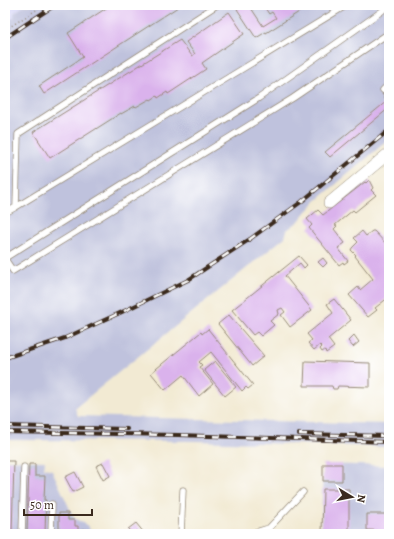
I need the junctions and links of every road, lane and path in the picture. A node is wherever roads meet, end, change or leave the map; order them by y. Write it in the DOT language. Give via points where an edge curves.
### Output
graph roads {
  1 [pos="44,5"];
  2 [pos="217,5"];
  3 [pos="347,5"];
  4 [pos="388,5"];
  5 [pos="5,30"];
  6 [pos="389,33"];
  7 [pos="389,84"];
  8 [pos="383,90"];
  9 [pos="389,153"];
  10 [pos="329,203"];
  11 [pos="16,207"];
  12 [pos="5,214"];
  13 [pos="5,258"];
  14 [pos="24,468"];
  15 [pos="183,490"];
  16 [pos="303,492"];
  17 [pos="52,504"];
  18 [pos="22,534"];
  19 [pos="51,534"];
  20 [pos="181,534"];
  21 [pos="249,534"];
  1 -- 5 [label="path"];
  2 -- 11 [label="lane" via="18,134"];
  3 -- 11 [label="lane"];
  4 -- 13 [label="lane" via="259,98"];
  6 -- 13 [label="lane" via="293,98 13,271"];
  7 -- 8 [label="lane"];
  9 -- 10 [label="street"];
  11 -- 12 [label="lane"];
  14 -- 18 [label="lane"];
  15 -- 20 [label="lane"];
  16 -- 21 [label="lane" via="269,528"];
  17 -- 19 [label="lane"];
}
